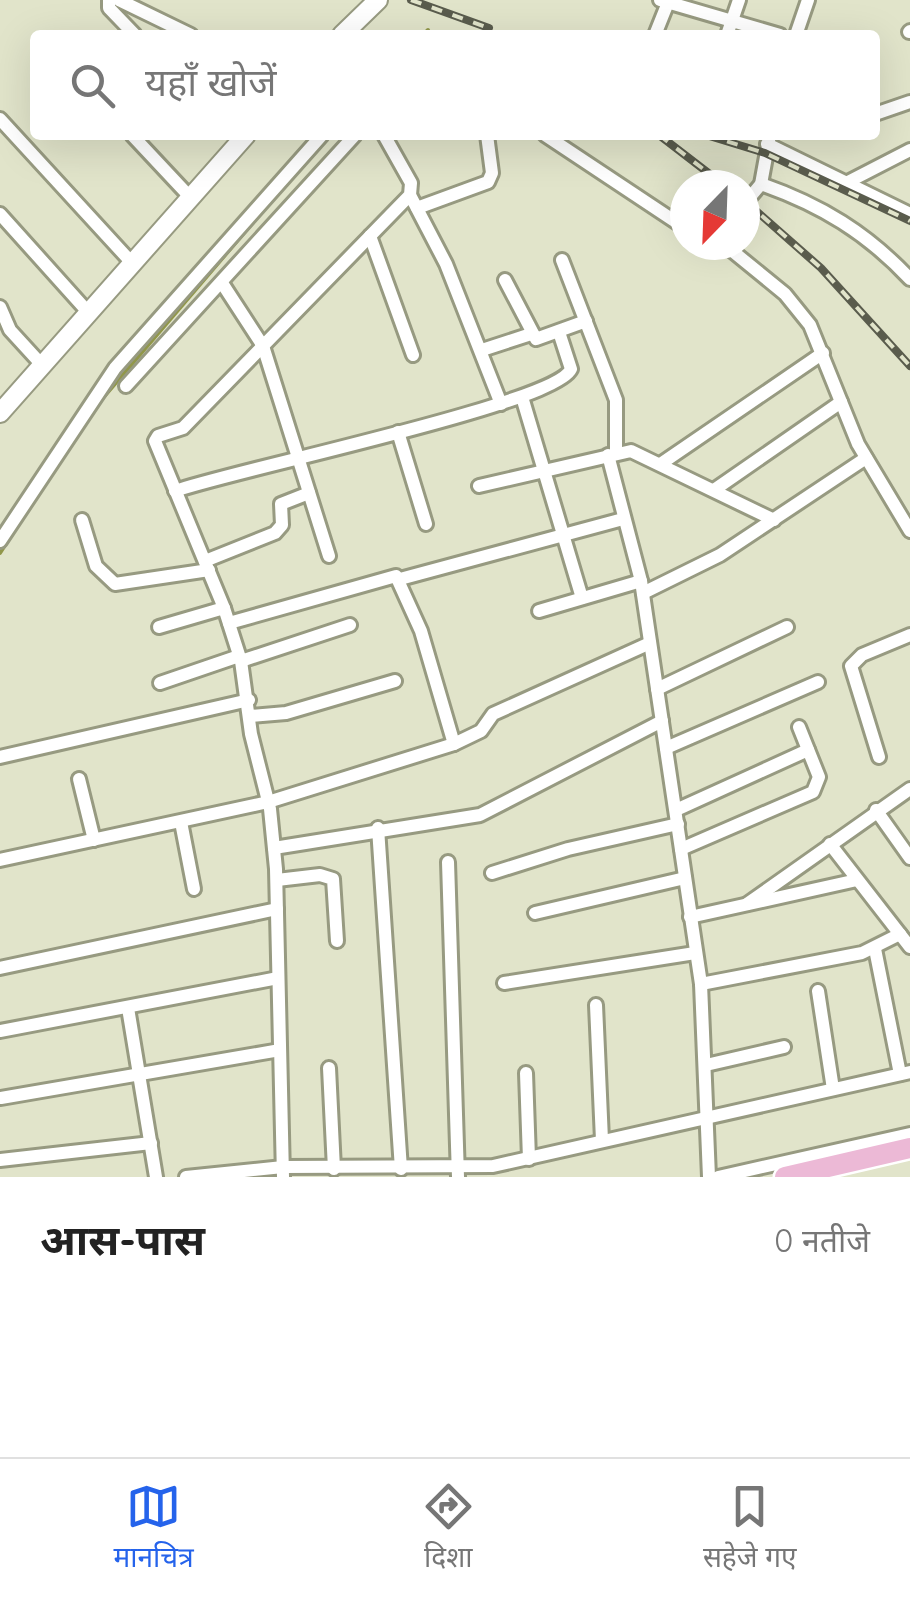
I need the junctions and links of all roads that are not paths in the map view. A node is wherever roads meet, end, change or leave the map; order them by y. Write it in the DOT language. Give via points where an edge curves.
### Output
graph roads {
  1 [pos="109,0"];
  2 [pos="119,0"];
  3 [pos="378,0"];
  4 [pos="739,0"];
  5 [pos="808,0"];
  6 [pos="665,1"];
  7 [pos="732,20"];
  8 [pos="130,30"];
  9 [pos="182,30"];
  10 [pos="347,30"];
  11 [pos="656,30"];
  12 [pos="729,30"];
  13 [pos="764,30"];
  14 [pos="798,30"];
  15 [pos="910,102"];
  16 [pos="880,112"];
  17 [pos="0,120"];
  18 [pos="137,140"];
  19 [pos="236,140"];
  20 [pos="318,140"];
  21 [pos="351,140"];
  22 [pos="387,140"];
  23 [pos="488,140"];
  24 [pos="553,140"];
  25 [pos="768,140"];
  26 [pos="770,140"];
  27 [pos="910,150"];
  28 [pos="761,184"];
  29 [pos="844,184"];
  30 [pos="410,195"];
  31 [pos="190,197"];
  32 [pos="910,202"];
  33 [pos="896,207"];
  34 [pos="418,208"];
  35 [pos="0,214"];
  36 [pos="910,214"];
  37 [pos="670,218"];
  38 [pos="370,236"];
  39 [pos="562,260"];
  40 [pos="743,260"];
  41 [pos="132,264"];
  42 [pos="910,278"];
  43 [pos="505,280"];
  44 [pos="222,283"];
  45 [pos="0,307"];
  46 [pos="88,312"];
  47 [pos="586,321"];
  48 [pos="560,332"];
  49 [pos="531,334"];
  50 [pos="263,346"];
  51 [pos="482,350"];
  52 [pos="823,353"];
  53 [pos="413,356"];
  54 [pos="42,365"];
  55 [pos="126,386"];
  56 [pos="522,397"];
  57 [pos="841,402"];
  58 [pos="501,404"];
  59 [pos="0,413"];
  60 [pos="398,432"];
  61 [pos="612,454"];
  62 [pos="298,456"];
  63 [pos="866,458"];
  64 [pos="662,463"];
  65 [pos="544,468"];
  66 [pos="479,486"];
  67 [pos="176,490"];
  68 [pos="714,490"];
  69 [pos="310,493"];
  70 [pos="624,519"];
  71 [pos="82,520"];
  72 [pos="774,520"];
  73 [pos="426,524"];
  74 [pos="910,531"];
  75 [pos="562,536"];
  76 [pos="0,542"];
  77 [pos="330,556"];
  78 [pos="207,566"];
  79 [pos="400,579"];
  80 [pos="642,587"];
  81 [pos="582,598"];
  82 [pos="224,608"];
  83 [pos="539,611"];
  84 [pos="229,623"];
  85 [pos="350,625"];
  86 [pos="158,627"];
  87 [pos="786,627"];
  88 [pos="910,635"];
  89 [pos="650,643"];
  90 [pos="240,658"];
  91 [pos="395,681"];
  92 [pos="160,682"];
  93 [pos="818,682"];
  94 [pos="657,689"];
  95 [pos="249,700"];
  96 [pos="250,716"];
  97 [pos="662,721"];
  98 [pos="799,727"];
  99 [pos="454,744"];
  100 [pos="666,748"];
  101 [pos="808,750"];
  102 [pos="0,757"];
  103 [pos="879,757"];
  104 [pos="79,779"];
  105 [pos="910,788"];
  106 [pos="268,802"];
  107 [pos="876,810"];
  108 [pos="677,817"];
  109 [pos="181,822"];
  110 [pos="378,828"];
  111 [pos="94,840"];
  112 [pos="830,844"];
  113 [pos="274,848"];
  114 [pos="681,849"];
  115 [pos="910,858"];
  116 [pos="0,860"];
  117 [pos="448,862"];
  118 [pos="492,873"];
  119 [pos="685,878"];
  120 [pos="276,880"];
  121 [pos="857,880"];
  122 [pos="194,890"];
  123 [pos="748,904"];
  124 [pos="277,909"];
  125 [pos="536,913"];
  126 [pos="690,916"];
  127 [pos="900,934"];
  128 [pos="336,941"];
  129 [pos="910,947"];
  130 [pos="875,948"];
  131 [pos="696,953"];
  132 [pos="0,968"];
  133 [pos="278,978"];
  134 [pos="504,983"];
  135 [pos="700,984"];
  136 [pos="818,992"];
  137 [pos="596,1005"];
  138 [pos="128,1008"];
  139 [pos="0,1031"];
  140 [pos="784,1047"];
  141 [pos="280,1050"];
  142 [pos="706,1065"];
  143 [pos="329,1068"];
  144 [pos="139,1073"];
  145 [pos="526,1073"];
  146 [pos="905,1073"];
  147 [pos="833,1088"];
  148 [pos="0,1098"];
  149 [pos="708,1115"];
  150 [pos="910,1134"];
  151 [pos="602,1140"];
  152 [pos="151,1143"];
  153 [pos="910,1148"];
  154 [pos="529,1159"];
  155 [pos="0,1160"];
  156 [pos="400,1168"];
  157 [pos="334,1169"];
  158 [pos="283,1172"];
  159 [pos="457,1172"];
  160 [pos="156,1177"];
  161 [pos="186,1177"];
  162 [pos="710,1177"];
  163 [pos="718,1177"];
  164 [pos="785,1177"];
  1 -- 8 [label="street"];
  2 -- 9 [label="street"];
  3 -- 10 [label="street"];
  4 -- 7 [label="street"];
  5 -- 14 [label="street"];
  6 -- 7 [label="street"];
  6 -- 11 [label="street"];
  7 -- 12 [label="street"];
  7 -- 13 [label="street"];
  15 -- 16 [label="street"];
  17 -- 41 [label="street"];
  18 -- 31 [label="street"];
  19 -- 31 [label="street"];
  20 -- 76 [label="street" via="115,368"];
  21 -- 44 [label="street"];
  22 -- 30 [label="street" via="411,183"];
  23 -- 34 [label="street" via="488,182"];
  24 -- 37 [label="street"];
  25 -- 28 [label="street"];
  26 -- 29 [label="street"];
  27 -- 29 [label="street"];
  28 -- 42 [label="street" via="848,224"];
  29 -- 33 [label="street"];
  30 -- 34 [label="street"];
  30 -- 38 [label="street"];
  31 -- 41 [label="street"];
  32 -- 33 [label="street"];
  33 -- 36 [label="street"];
  34 -- 51 [label="street"];
  35 -- 46 [label="street"];
  38 -- 50 [label="street"];
  38 -- 53 [label="street"];
  39 -- 47 [label="street"];
  40 -- 52 [label="street" via="795,304"];
  41 -- 46 [label="street"];
  43 -- 49 [label="street"];
  44 -- 50 [label="street"];
  44 -- 55 [label="street"];
  45 -- 54 [label="street" via="10,330"];
  46 -- 54 [label="street"];
  47 -- 48 [label="street"];
  47 -- 61 [label="street" via="616,400"];
  48 -- 49 [label="street" via="540,340"];
  48 -- 56 [label="street" via="571,373"];
  49 -- 51 [label="street"];
  50 -- 62 [label="street"];
  50 -- 67 [label="street" via="182,428 155,439"];
  51 -- 58 [label="street"];
  52 -- 57 [label="street"];
  52 -- 64 [label="street"];
  54 -- 59 [label="street"];
  56 -- 58 [label="street"];
  56 -- 65 [label="street"];
  57 -- 63 [label="street"];
  57 -- 68 [label="street"];
  58 -- 60 [label="street"];
  60 -- 62 [label="street"];
  60 -- 73 [label="street"];
  61 -- 64 [label="street" via="631,452"];
  61 -- 65 [label="street"];
  61 -- 70 [label="street"];
  62 -- 67 [label="street"];
  62 -- 69 [label="street"];
  63 -- 72 [label="street"];
  63 -- 74 [label="street"];
  64 -- 68 [label="street"];
  65 -- 66 [label="street"];
  65 -- 75 [label="street"];
  67 -- 78 [label="street"];
  68 -- 72 [label="street"];
  69 -- 77 [label="street"];
  69 -- 78 [label="street" via="281,504 282,525 275,533"];
  70 -- 75 [label="street"];
  70 -- 80 [label="street"];
  71 -- 78 [label="street" via="96,566 115,584"];
  72 -- 80 [label="street" via="686,575"];
  75 -- 79 [label="street"];
  75 -- 81 [label="street"];
  78 -- 82 [label="street"];
  79 -- 84 [label="street" via="386,576"];
  79 -- 99 [label="street"];
  80 -- 81 [label="street"];
  80 -- 89 [label="street"];
  81 -- 83 [label="street"];
  82 -- 84 [label="street"];
  82 -- 86 [label="street"];
  84 -- 90 [label="street"];
  85 -- 90 [label="street"];
  87 -- 94 [label="street"];
  88 -- 103 [label="street" via="850,666"];
  89 -- 94 [label="street"];
  89 -- 99 [label="street" via="493,714 481,732"];
  90 -- 92 [label="street"];
  90 -- 95 [label="street"];
  91 -- 96 [label="street" via="298,710"];
  93 -- 100 [label="street"];
  94 -- 97 [label="street"];
  95 -- 96 [label="street"];
  95 -- 102 [label="street"];
  96 -- 106 [label="street"];
  97 -- 100 [label="street"];
  97 -- 110 [label="street" via="480,815"];
  98 -- 101 [label="street"];
  99 -- 106 [label="street"];
  100 -- 108 [label="street"];
  101 -- 108 [label="street"];
  101 -- 114 [label="street" via="818,777 814,792"];
  104 -- 111 [label="street"];
  105 -- 107 [label="street"];
  106 -- 109 [label="street"];
  106 -- 113 [label="street"];
  107 -- 112 [label="street"];
  107 -- 115 [label="street"];
  108 -- 114 [label="street"];
  108 -- 118 [label="street"];
  109 -- 111 [label="street"];
  109 -- 122 [label="street"];
  110 -- 113 [label="street"];
  110 -- 156 [label="street"];
  111 -- 116 [label="street"];
  112 -- 121 [label="street"];
  112 -- 123 [label="street"];
  113 -- 120 [label="street"];
  114 -- 119 [label="street"];
  117 -- 159 [label="street"];
  119 -- 125 [label="street"];
  119 -- 126 [label="street"];
  120 -- 124 [label="street"];
  120 -- 128 [label="street" via="333,879"];
  121 -- 123 [label="street"];
  121 -- 127 [label="street"];
  123 -- 126 [label="street"];
  124 -- 132 [label="street"];
  124 -- 133 [label="street"];
  126 -- 131 [label="street"];
  127 -- 129 [label="street"];
  127 -- 130 [label="street"];
  130 -- 135 [label="street"];
  130 -- 146 [label="street"];
  131 -- 134 [label="street"];
  131 -- 135 [label="street"];
  133 -- 138 [label="street"];
  133 -- 141 [label="street"];
  135 -- 142 [label="street"];
  136 -- 147 [label="street"];
  137 -- 151 [label="street"];
  138 -- 139 [label="street"];
  138 -- 144 [label="street"];
  140 -- 142 [label="street"];
  141 -- 144 [label="street"];
  141 -- 158 [label="street"];
  142 -- 149 [label="street"];
  143 -- 157 [label="street"];
  144 -- 148 [label="street"];
  144 -- 152 [label="street"];
  145 -- 154 [label="street"];
  146 -- 147 [label="street"];
  147 -- 149 [label="street"];
  149 -- 151 [label="street"];
  149 -- 162 [label="street"];
  150 -- 163 [label="street"];
  151 -- 154 [label="street"];
  152 -- 155 [label="street"];
  152 -- 160 [label="street"];
  153 -- 164 [label="main road"];
  154 -- 159 [label="street"];
  156 -- 157 [label="street"];
  156 -- 159 [label="street"];
  157 -- 158 [label="street"];
  158 -- 161 [label="street"];
}
